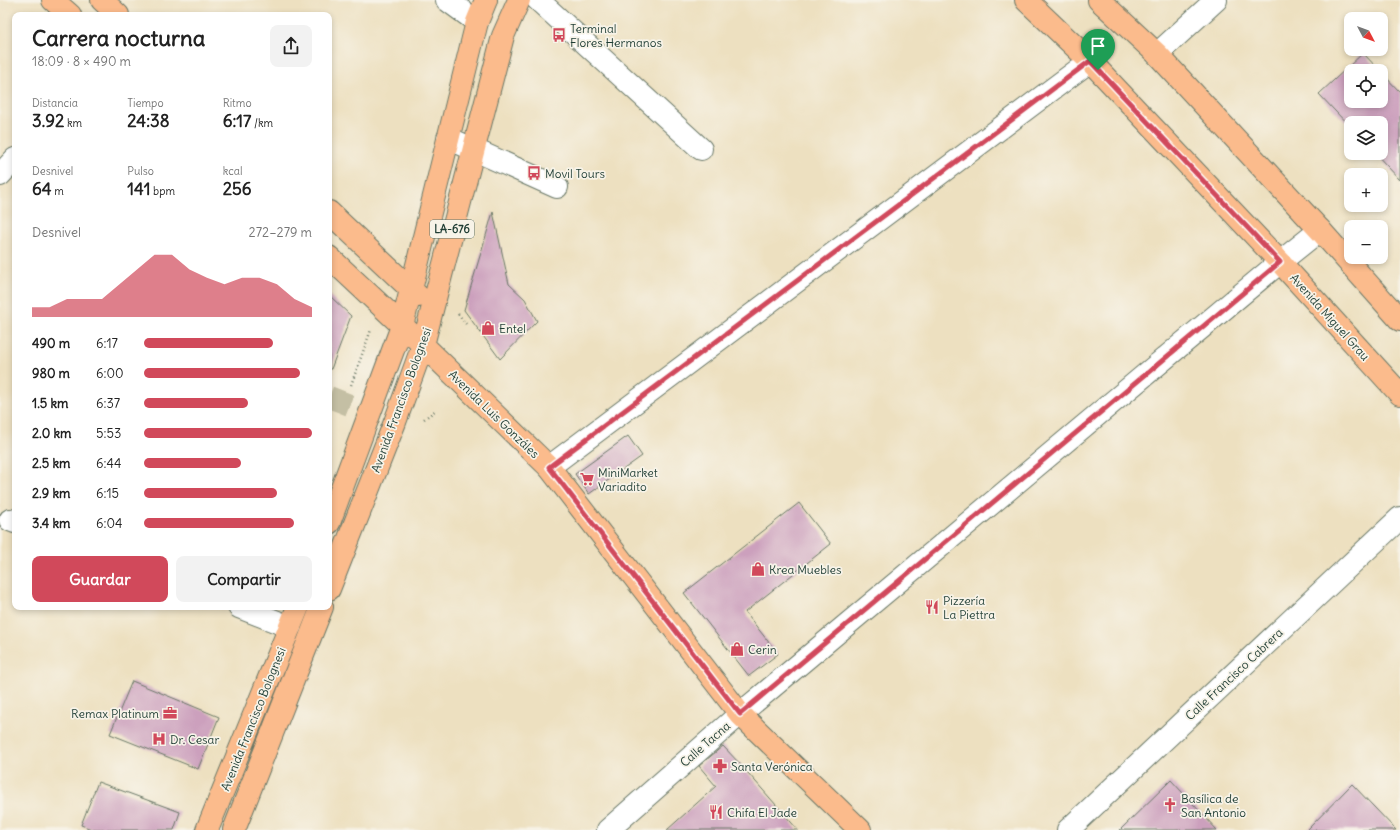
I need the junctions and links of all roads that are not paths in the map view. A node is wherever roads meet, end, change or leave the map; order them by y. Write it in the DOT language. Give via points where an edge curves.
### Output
graph roads {
  1 [pos="53,0"];
  2 [pos="102,0"];
  3 [pos="447,0"];
  4 [pos="486,0"];
  5 [pos="519,0"];
  6 [pos="538,0"];
  7 [pos="1026,0"];
  8 [pos="1099,0"];
  9 [pos="1216,0"];
  10 [pos="67,12"];
  11 [pos="115,12"];
  12 [pos="477,22"];
  13 [pos="1157,54"];
  14 [pos="1090,61"];
  15 [pos="448,138"];
  16 [pos="473,149"];
  17 [pos="701,149"];
  18 [pos="12,162"];
  19 [pos="0,175"];
  20 [pos="557,186"];
  21 [pos="332,215"];
  22 [pos="1320,230"];
  23 [pos="332,260"];
  24 [pos="1280,262"];
  25 [pos="410,288"];
  26 [pos="432,310"];
  27 [pos="1400,320"];
  28 [pos="402,326"];
  29 [pos="423,345"];
  30 [pos="1400,394"];
  31 [pos="549,467"];
  32 [pos="332,515"];
  33 [pos="1400,518"];
  34 [pos="332,581"];
  35 [pos="247,610"];
  36 [pos="297,610"];
  37 [pos="321,610"];
  38 [pos="290,627"];
  39 [pos="740,714"];
  40 [pos="207,830"];
  41 [pos="234,830"];
  42 [pos="608,830"];
  43 [pos="860,830"];
  44 [pos="1068,830"];
  1 -- 10 [label="main road"];
  2 -- 11 [label="main road"];
  3 -- 12 [label="street"];
  4 -- 12 [label="main road, Avenida Francisco Bolognesi"];
  5 -- 16 [label="main road, Avenida Francisco Bolognesi" via="503,36"];
  6 -- 17 [label="street"];
  7 -- 14 [label="main road, Avenida Miguel Grau"];
  8 -- 13 [label="main road"];
  9 -- 13 [label="street"];
  12 -- 15 [label="main road, Avenida Francisco Bolognesi"];
  13 -- 22 [label="main road"];
  14 -- 24 [label="main road, Avenida Miguel Grau"];
  14 -- 31 [label="street"];
  15 -- 16 [label="street"];
  15 -- 25 [label="main road, Avenida Francisco Bolognesi"];
  16 -- 20 [label="street"];
  16 -- 26 [label="main road, Avenida Francisco Bolognesi / LA-676"];
  18 -- 19 [label="street"];
  21 -- 25 [label="main road"];
  22 -- 24 [label="street, Calle Tacna"];
  22 -- 27 [label="main road"];
  23 -- 28 [label="main road, Avenida Luis Gonzáles"];
  24 -- 30 [label="main road, Avenida Miguel Grau"];
  24 -- 39 [label="street, Calle Tacna"];
  25 -- 26 [label="main road"];
  25 -- 28 [label="main road, Avenida Francisco Bolognesi"];
  26 -- 29 [label="main road, Avenida Francisco Bolognesi"];
  28 -- 29 [label="main road, Avenida Luis Gonzáles"];
  28 -- 32 [label="main road, Avenida Francisco Bolognesi"];
  29 -- 31 [label="main road, Avenida Luis Gonzáles"];
  29 -- 34 [label="main road, Avenida Francisco Bolognesi"];
  31 -- 39 [label="main road, Avenida Luis Gonzáles"];
  33 -- 44 [label="street, Calle Francisco Cabrera"];
  35 -- 38 [label="street"];
  36 -- 38 [label="main road, Avenida Francisco Bolognesi"];
  37 -- 41 [label="main road, Avenida Francisco Bolognesi"];
  38 -- 40 [label="main road, Avenida Francisco Bolognesi"];
  39 -- 42 [label="street, Calle Tacna"];
  39 -- 43 [label="main road, Avenida Luis Gonzáles"];
}
